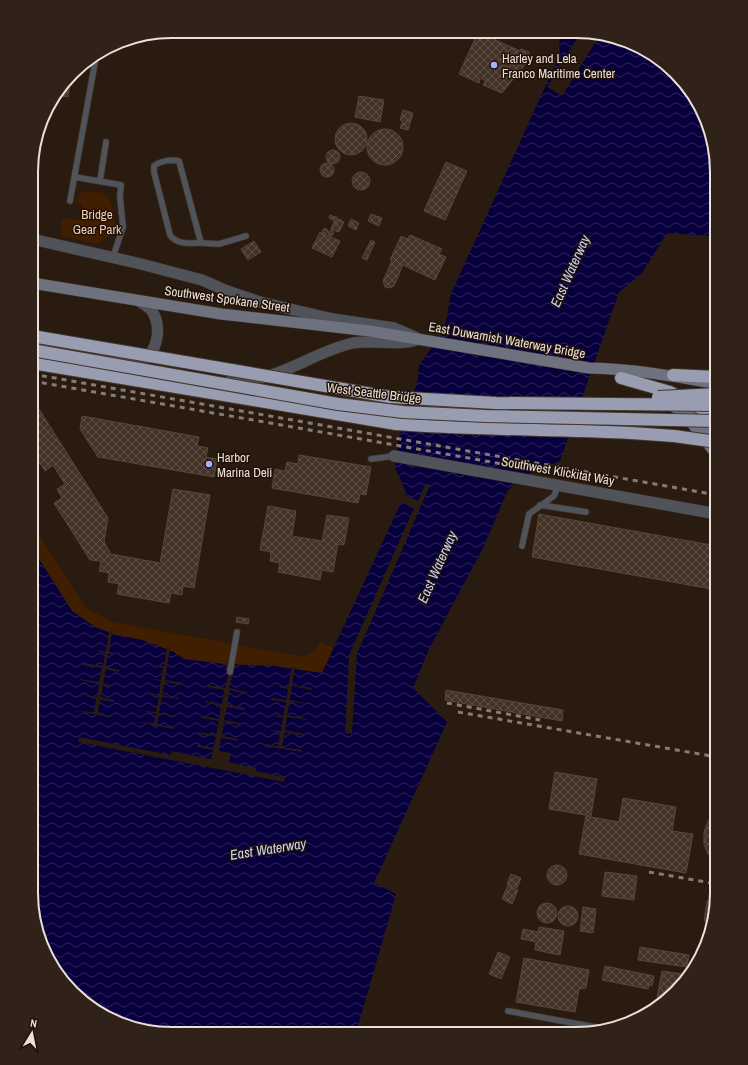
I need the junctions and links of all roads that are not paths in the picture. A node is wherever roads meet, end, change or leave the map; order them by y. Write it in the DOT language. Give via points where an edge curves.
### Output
graph roads {
  1 [pos="95,63"];
  2 [pos="106,142"];
  3 [pos="75,177"];
  4 [pos="100,181"];
  5 [pos="70,202"];
  6 [pos="246,236"];
  7 [pos="38,240"];
  8 [pos="201,243"];
  9 [pos="113,257"];
  10 [pos="38,284"];
  11 [pos="140,301"];
  12 [pos="38,337"];
  13 [pos="420,339"];
  14 [pos="38,342"];
  15 [pos="38,349"];
  16 [pos="38,349"];
  17 [pos="38,363"];
  18 [pos="131,364"];
  19 [pos="589,368"];
  20 [pos="673,375"];
  21 [pos="710,377"];
  22 [pos="621,378"];
  23 [pos="710,383"];
  24 [pos="710,394"];
  25 [pos="553,403"];
  26 [pos="710,405"];
  27 [pos="684,413"];
  28 [pos="710,413"];
  29 [pos="710,421"];
  30 [pos="710,429"];
  31 [pos="710,441"];
  32 [pos="710,446"];
  33 [pos="394,456"];
  34 [pos="371,458"];
  35 [pos="558,486"];
  36 [pos="540,505"];
  37 [pos="586,512"];
  38 [pos="710,513"];
  39 [pos="522,546"];
  40 [pos="237,632"];
  41 [pos="230,672"];
  42 [pos="508,1011"];
  43 [pos="590,1026"];
  1 -- 3 [label="lane"];
  2 -- 4 [label="lane"];
  3 -- 4 [label="lane"];
  3 -- 5 [label="lane"];
  4 -- 9 [label="lane" via="121,185 123,227"];
  6 -- 8 [label="lane" via="219,244"];
  7 -- 9 [label="street"];
  8 -- 8 [label="lane" via="179,161 158,163 154,166 154,172 170,235 180,242"];
  9 -- 13 [label="street" via="202,280 260,302 333,319 394,328"];
  10 -- 11 [label="main road, Southwest Spokane Street"];
  11 -- 13 [label="main road, Southwest Spokane Street"];
  11 -- 18 [label="street" via="151,310 156,319 158,333 154,348 146,358"];
  12 -- 25 [label="highway, West Seattle Bridge, bridge" via="390,397 441,401"];
  13 -- 18 [label="street" via="409,343 371,341 353,344 335,349 296,367 244,381 220,380"];
  13 -- 19 [label="main road, East Duwamish Waterway Bridge"];
  14 -- 18 [label="street" via="106,355"];
  15 -- 18 [label="street"];
  16 -- 29 [label="highway, West Seattle Bridge, bridge" via="338,404 402,412"];
  17 -- 31 [label="highway, bridge" via="396,424 631,433"];
  19 -- 20 [label="main road" via="620,368"];
  19 -- 22 [label="main road"];
  20 -- 21 [label="highway"];
  20 -- 23 [label="main road"];
  22 -- 27 [label="main road" via="653,392"];
  22 -- 28 [label="highway" via="670,392"];
  24 -- 25 [label="highway, bridge"];
  25 -- 26 [label="highway, West Seattle Bridge, bridge"];
  27 -- 30 [label="main road"];
  27 -- 32 [label="main road"];
  33 -- 34 [label="lane"];
  33 -- 35 [label="street, Southwest Klickitat Way"];
  35 -- 36 [label="lane" via="554,496"];
  35 -- 38 [label="street, Southwest Klickitat Way"];
  36 -- 37 [label="lane"];
  36 -- 39 [label="lane" via="529,514"];
  40 -- 41 [label="lane"];
  42 -- 43 [label="lane"];
}
